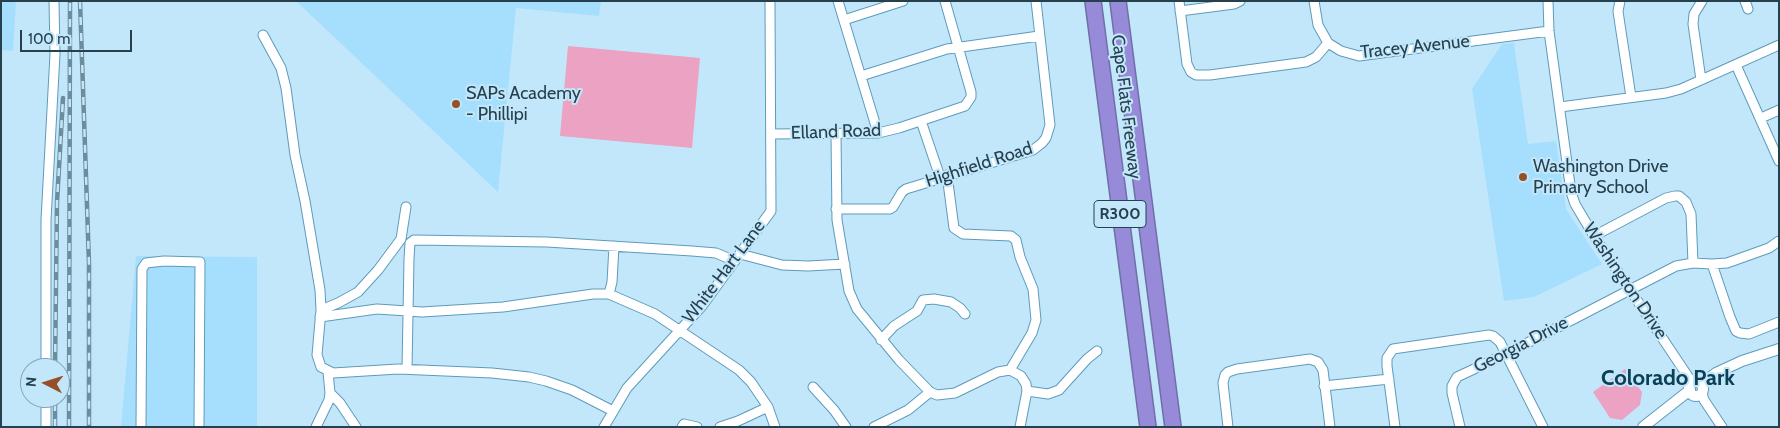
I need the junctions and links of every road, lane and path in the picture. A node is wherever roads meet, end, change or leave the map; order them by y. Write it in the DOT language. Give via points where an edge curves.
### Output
graph roads {
  1 [pos="54,1"];
  2 [pos="770,1"];
  3 [pos="838,1"];
  4 [pos="903,1"];
  5 [pos="945,1"];
  6 [pos="1036,1"];
  7 [pos="1093,1"];
  8 [pos="1118,1"];
  9 [pos="1178,1"];
  10 [pos="1240,1"];
  11 [pos="1314,1"];
  12 [pos="1548,1"];
  13 [pos="1620,1"];
  14 [pos="1702,1"];
  15 [pos="1180,12"];
  16 [pos="844,20"];
  17 [pos="1549,31"];
  18 [pos="263,35"];
  19 [pos="1039,36"];
  20 [pos="1328,43"];
  21 [pos="958,46"];
  22 [pos="1779,46"];
  23 [pos="1736,65"];
  24 [pos="862,76"];
  25 [pos="1701,80"];
  26 [pos="1631,97"];
  27 [pos="1560,107"];
  28 [pos="1779,110"];
  29 [pos="1760,118"];
  30 [pos="921,121"];
  31 [pos="878,132"];
  32 [pos="772,134"];
  33 [pos="836,134"];
  34 [pos="1779,161"];
  35 [pos="944,176"];
  36 [pos="406,207"];
  37 [pos="836,207"];
  38 [pos="402,236"];
  39 [pos="1594,236"];
  40 [pos="414,240"];
  41 [pos="1779,241"];
  42 [pos="614,246"];
  43 [pos="738,258"];
  44 [pos="1693,263"];
  45 [pos="844,264"];
  46 [pos="1712,264"];
  47 [pos="1631,290"];
  48 [pos="609,294"];
  49 [pos="407,312"];
  50 [pos="320,313"];
  51 [pos="965,314"];
  52 [pos="1779,322"];
  53 [pos="680,330"];
  54 [pos="881,340"];
  55 [pos="1779,348"];
  56 [pos="1097,351"];
  57 [pos="1506,354"];
  58 [pos="46,358"];
  59 [pos="406,369"];
  60 [pos="1010,370"];
  61 [pos="328,372"];
  62 [pos="1389,379"];
  63 [pos="1324,386"];
  64 [pos="813,387"];
  65 [pos="1697,389"];
  66 [pos="1027,390"];
  67 [pos="930,392"];
  68 [pos="330,393"];
  69 [pos="768,407"];
  70 [pos="46,408"];
  71 [pos="613,411"];
  72 [pos="46,427"];
  73 [pos="141,427"];
  74 [pos="199,427"];
  75 [pos="316,427"];
  76 [pos="356,427"];
  77 [pos="604,427"];
  78 [pos="682,427"];
  79 [pos="697,427"];
  80 [pos="720,427"];
  81 [pos="775,427"];
  82 [pos="846,427"];
  83 [pos="874,427"];
  84 [pos="1020,427"];
  85 [pos="1148,427"];
  86 [pos="1173,427"];
  87 [pos="1228,427"];
  88 [pos="1330,427"];
  89 [pos="1395,427"];
  90 [pos="1460,427"];
  91 [pos="1543,427"];
  92 [pos="1644,427"];
  93 [pos="1651,427"];
  94 [pos="1722,427"];
  1 -- 58 [label="street" via="55,54 46,220"];
  2 -- 32 [label="street, White Hart Lane"];
  3 -- 16 [label="street"];
  4 -- 16 [label="street"];
  5 -- 21 [label="street, Elland Road"];
  6 -- 19 [label="street, Highfield Road"];
  7 -- 85 [label="highway, Cape Flats Freeway / R300"];
  8 -- 86 [label="highway, Cape Flats Freeway / R300"];
  9 -- 15 [label="street"];
  10 -- 15 [label="street"];
  11 -- 20 [label="street" via="1318,25"];
  12 -- 17 [label="street, Washington Drive"];
  13 -- 26 [label="street" via="1618,11"];
  14 -- 25 [label="street" via="1693,19"];
  15 -- 20 [label="street" via="1187,64 1196,75 1306,62 1316,57"];
  16 -- 24 [label="street"];
  17 -- 20 [label="street, Tracey Avenue" via="1372,55 1350,54"];
  17 -- 27 [label="street, Washington Drive"];
  18 -- 50 [label="street" via="284,78 317,266"];
  19 -- 21 [label="street"];
  19 -- 35 [label="street, Highfield Road" via="1050,126 1046,138 1033,150"];
  21 -- 24 [label="street"];
  21 -- 30 [label="street, Elland Road" via="971,92 968,102 959,109"];
  22 -- 23 [label="street"];
  23 -- 25 [label="street"];
  23 -- 29 [label="street"];
  24 -- 31 [label="street"];
  25 -- 26 [label="street" via="1674,91"];
  26 -- 27 [label="street"];
  27 -- 39 [label="street, Washington Drive" via="1571,192"];
  28 -- 29 [label="street"];
  29 -- 34 [label="street"];
  30 -- 31 [label="street, Elland Road"];
  30 -- 35 [label="street"];
  31 -- 33 [label="street, Elland Road"];
  32 -- 33 [label="street, Elland Road"];
  32 -- 43 [label="street, White Hart Lane" via="771,211"];
  33 -- 37 [label="street"];
  35 -- 37 [label="street, Highfield Road" via="906,189 890,209"];
  35 -- 60 [label="street" via="954,228 963,234 1011,236 1016,240 1033,289 1036,320"];
  36 -- 38 [label="street"];
  37 -- 45 [label="street"];
  38 -- 40 [label="street"];
  38 -- 50 [label="street" via="365,286"];
  39 -- 44 [label="street" via="1666,198 1679,196 1691,214"];
  39 -- 47 [label="street, Washington Drive"];
  40 -- 42 [label="street"];
  40 -- 49 [label="street" via="410,247"];
  41 -- 46 [label="street, Georgia Drive" via="1734,261"];
  42 -- 43 [label="street" via="708,252"];
  42 -- 48 [label="street"];
  43 -- 45 [label="street" via="782,265"];
  43 -- 53 [label="street, White Hart Lane"];
  44 -- 46 [label="street, Georgia Drive"];
  44 -- 47 [label="street, Georgia Drive" via="1676,266"];
  45 -- 54 [label="street" via="853,303"];
  46 -- 52 [label="street" via="1736,331 1749,334"];
  47 -- 57 [label="street, Georgia Drive"];
  47 -- 65 [label="street, Washington Drive"];
  48 -- 49 [label="street" via="498,308"];
  48 -- 53 [label="street"];
  49 -- 50 [label="street" via="377,309"];
  49 -- 59 [label="street"];
  50 -- 61 [label="street" via="318,360"];
  51 -- 54 [label="street" via="951,302 923,300 917,311 894,326"];
  53 -- 69 [label="street" via="747,377"];
  53 -- 71 [label="street, White Hart Lane" via="627,388"];
  54 -- 67 [label="street"];
  55 -- 65 [label="street" via="1716,373"];
  56 -- 66 [label="street" via="1060,390 1048,394"];
  57 -- 62 [label="street" via="1496,338 1489,335 1399,347 1389,353"];
  57 -- 90 [label="street, Georgia Drive" via="1454,381 1452,393"];
  57 -- 91 [label="street"];
  59 -- 61 [label="street"];
  59 -- 71 [label="street" via="529,377 572,390"];
  60 -- 66 [label="street" via="1021,376"];
  60 -- 67 [label="street" via="998,372 955,393 937,395"];
  61 -- 68 [label="street"];
  62 -- 63 [label="street"];
  62 -- 89 [label="street"];
  63 -- 87 [label="street" via="1323,370 1314,360 1232,370 1225,375 1223,383"];
  63 -- 88 [label="street"];
  64 -- 82 [label="street"];
  65 -- 92 [label="street"];
  65 -- 93 [label="street"];
  65 -- 94 [label="street, Washington Drive"];
  66 -- 84 [label="street"];
  67 -- 83 [label="street" via="908,410"];
  68 -- 75 [label="street"];
  68 -- 76 [label="street"];
  69 -- 80 [label="street"];
  69 -- 81 [label="street"];
  70 -- 72 [label="street"];
  71 -- 77 [label="street, White Hart Lane"];
  73 -- 74 [label="street" via="143,265 185,261 200,262"];
  78 -- 79 [label="street" via="684,424"];
}
